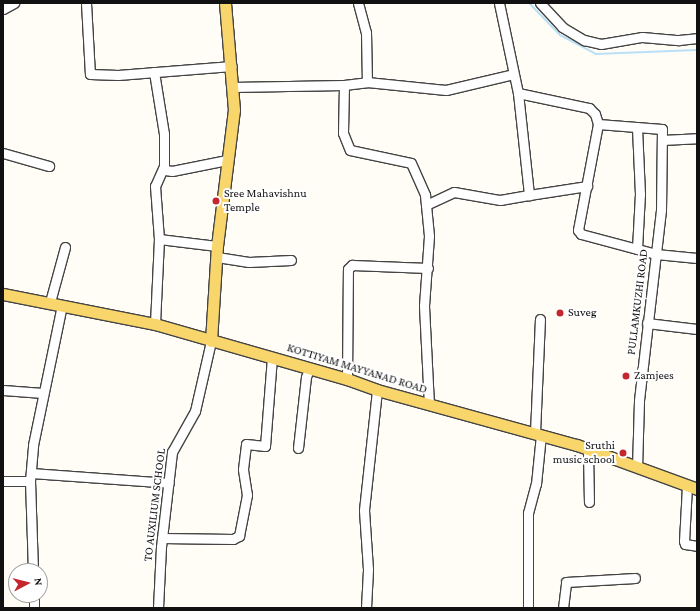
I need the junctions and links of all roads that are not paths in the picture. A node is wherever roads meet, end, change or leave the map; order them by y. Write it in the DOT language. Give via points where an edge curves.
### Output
graph roads {
  1 [pos="14,3"];
  2 [pos="86,3"];
  3 [pos="225,3"];
  4 [pos="358,3"];
  5 [pos="499,3"];
  6 [pos="540,3"];
  7 [pos="3,9"];
  8 [pos="697,38"];
  9 [pos="232,66"];
  10 [pos="154,72"];
  11 [pos="513,74"];
  12 [pos="367,82"];
  13 [pos="344,85"];
  14 [pos="232,87"];
  15 [pos="518,93"];
  16 [pos="598,124"];
  17 [pos="637,127"];
  18 [pos="697,138"];
  19 [pos="662,140"];
  20 [pos="3,153"];
  21 [pos="227,160"];
  22 [pos="48,166"];
  23 [pos="164,166"];
  24 [pos="587,186"];
  25 [pos="528,195"];
  26 [pos="426,205"];
  27 [pos="159,239"];
  28 [pos="217,246"];
  29 [pos="65,248"];
  30 [pos="637,249"];
  31 [pos="656,254"];
  32 [pos="217,257"];
  33 [pos="697,258"];
  34 [pos="291,260"];
  35 [pos="428,268"];
  36 [pos="3,294"];
  37 [pos="50,302"];
  38 [pos="62,305"];
  39 [pos="540,319"];
  40 [pos="647,322"];
  41 [pos="155,324"];
  42 [pos="697,328"];
  43 [pos="212,341"];
  44 [pos="272,357"];
  45 [pos="309,369"];
  46 [pos="347,379"];
  47 [pos="3,390"];
  48 [pos="377,390"];
  49 [pos="43,393"];
  50 [pos="429,404"];
  51 [pos="538,434"];
  52 [pos="298,448"];
  53 [pos="588,451"];
  54 [pos="637,467"];
  55 [pos="30,477"];
  56 [pos="3,481"];
  57 [pos="169,483"];
  58 [pos="692,488"];
  59 [pos="589,502"];
  60 [pos="162,538"];
  61 [pos="697,546"];
  62 [pos="33,563"];
  63 [pos="636,578"];
  64 [pos="158,608"];
  65 [pos="366,608"];
  66 [pos="528,608"];
  67 [pos="563,608"];
  1 -- 7 [label="street"];
  2 -- 10 [label="street" via="90,74"];
  3 -- 9 [label="main road"];
  4 -- 12 [label="street" via="366,32"];
  5 -- 11 [label="street"];
  6 -- 8 [label="street" via="562,27 584,40 601,44 642,37 679,40"];
  9 -- 10 [label="street"];
  9 -- 14 [label="main road"];
  10 -- 23 [label="street" via="164,134"];
  11 -- 12 [label="street" via="446,90"];
  11 -- 15 [label="street"];
  12 -- 13 [label="street"];
  13 -- 14 [label="street"];
  13 -- 26 [label="street" via="343,133 350,150 411,163 419,177"];
  14 -- 21 [label="main road" via="234,110"];
  15 -- 16 [label="street" via="589,108 595,114"];
  15 -- 25 [label="street"];
  16 -- 17 [label="street"];
  16 -- 24 [label="street"];
  17 -- 19 [label="street" via="662,129"];
  17 -- 30 [label="street" via="640,194"];
  18 -- 19 [label="street"];
  19 -- 31 [label="street, PULLAMKUZHI ROAD" via="661,210"];
  20 -- 22 [label="street"];
  21 -- 23 [label="street" via="172,172 165,170"];
  21 -- 28 [label="main road"];
  23 -- 27 [label="street" via="155,186"];
  24 -- 25 [label="street"];
  24 -- 30 [label="street" via="578,230 580,234"];
  25 -- 26 [label="street" via="500,200 454,192"];
  26 -- 35 [label="street"];
  27 -- 28 [label="street"];
  27 -- 41 [label="street"];
  28 -- 32 [label="main road"];
  29 -- 37 [label="street"];
  30 -- 31 [label="street"];
  31 -- 33 [label="street"];
  31 -- 40 [label="street, PULLAMKUZHI ROAD"];
  32 -- 34 [label="street" via="249,262"];
  32 -- 43 [label="main road"];
  35 -- 46 [label="street" via="352,265 348,269"];
  35 -- 50 [label="street" via="424,306"];
  36 -- 37 [label="main road, KOTTIYAM MAYYANAD ROAD"];
  37 -- 38 [label="main road, KOTTIYAM MAYYANAD ROAD"];
  38 -- 41 [label="main road, KOTTIYAM MAYYANAD ROAD"];
  38 -- 49 [label="street"];
  39 -- 51 [label="street"];
  40 -- 42 [label="street"];
  40 -- 54 [label="street, PULLAMKUZHI ROAD" via="639,401"];
  41 -- 43 [label="main road, KOTTIYAM MAYYANAD ROAD"];
  43 -- 44 [label="main road, KOTTIYAM MAYYANAD ROAD"];
  43 -- 57 [label="street, TO AUXILIUM SCHOOL" via="195,411 172,452"];
  44 -- 45 [label="main road, KOTTIYAM MAYYANAD ROAD"];
  44 -- 60 [label="street" via="265,446 246,444 243,469 247,495 239,536 232,539"];
  45 -- 46 [label="main road, KOTTIYAM MAYYANAD ROAD"];
  45 -- 52 [label="street"];
  46 -- 48 [label="main road, KOTTIYAM MAYYANAD ROAD"];
  47 -- 49 [label="street"];
  48 -- 50 [label="main road, KOTTIYAM MAYYANAD ROAD"];
  48 -- 65 [label="street" via="364,510 368,569"];
  49 -- 55 [label="street"];
  50 -- 51 [label="main road, KOTTIYAM MAYYANAD ROAD"];
  51 -- 53 [label="main road, KOTTIYAM MAYYANAD ROAD"];
  51 -- 66 [label="street" via="536,484 528,513"];
  53 -- 54 [label="main road, KOTTIYAM MAYYANAD ROAD"];
  53 -- 59 [label="street"];
  54 -- 58 [label="main road, KOTTIYAM MAYYANAD ROAD"];
  55 -- 56 [label="street"];
  55 -- 57 [label="street"];
  55 -- 62 [label="street"];
  57 -- 60 [label="street, TO AUXILIUM SCHOOL"];
  58 -- 61 [label="street" via="684,541 685,544"];
  60 -- 64 [label="street, TO AUXILIUM SCHOOL"];
  63 -- 67 [label="street" via="566,582"];
}
